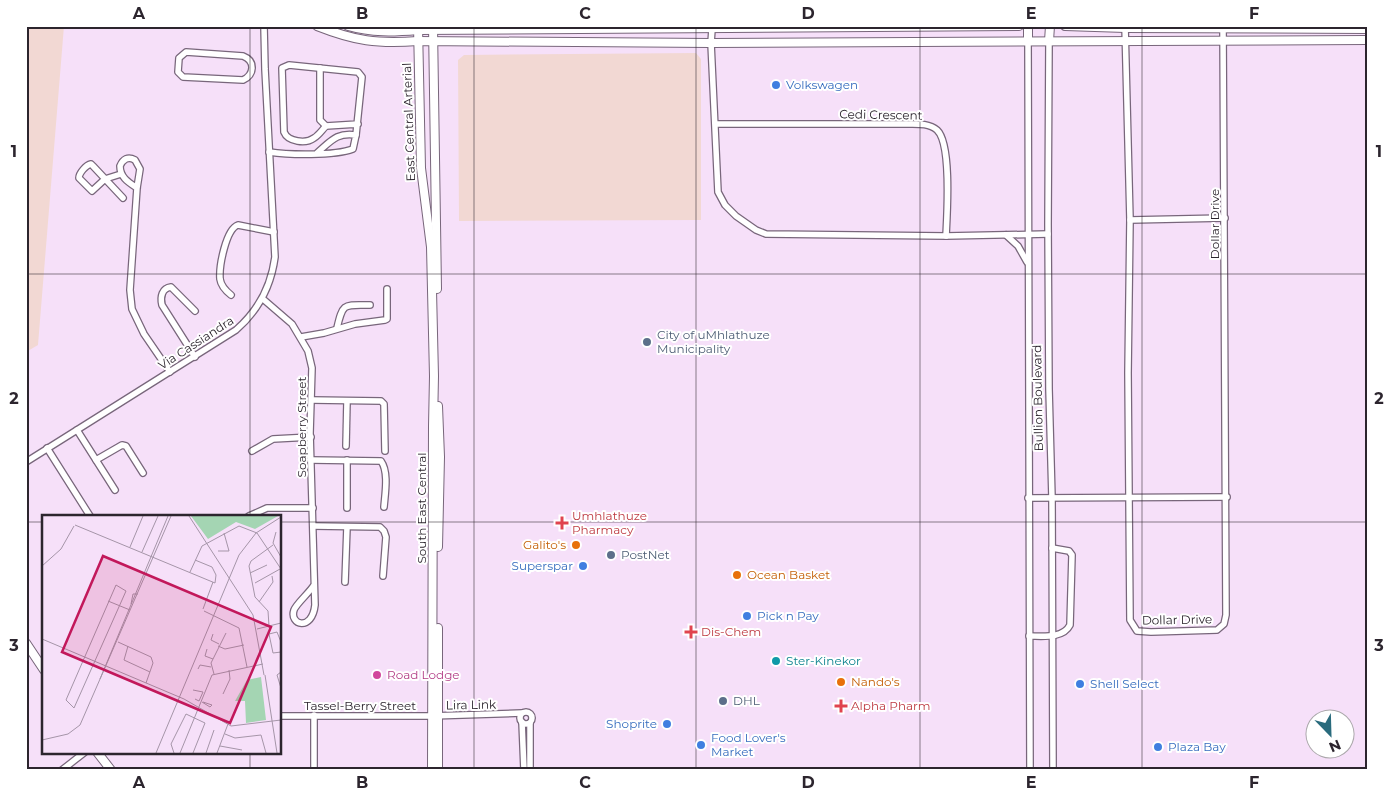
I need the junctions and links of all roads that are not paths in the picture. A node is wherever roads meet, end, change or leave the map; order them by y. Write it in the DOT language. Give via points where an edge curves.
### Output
graph roads {
  1 [pos="264,26"];
  2 [pos="317,26"];
  3 [pos="348,26"];
  4 [pos="1019,26"];
  5 [pos="1028,26"];
  6 [pos="1050,26"];
  7 [pos="1065,26"];
  8 [pos="987,27"];
  9 [pos="1125,27"];
  10 [pos="1224,27"];
  11 [pos="418,28"];
  12 [pos="433,28"];
  13 [pos="712,29"];
  14 [pos="1367,29"];
  15 [pos="1028,40"];
  16 [pos="1124,40"];
  17 [pos="1367,40"];
  18 [pos="418,41"];
  19 [pos="433,41"];
  20 [pos="1049,41"];
  21 [pos="1224,41"];
  22 [pos="711,43"];
  23 [pos="252,68"];
  24 [pos="320,68"];
  25 [pos="265,69"];
  26 [pos="358,124"];
  27 [pos="716,124"];
  28 [pos="326,126"];
  29 [pos="356,135"];
  30 [pos="269,152"];
  31 [pos="317,153"];
  32 [pos="121,174"];
  33 [pos="105,179"];
  34 [pos="137,188"];
  35 [pos="123,198"];
  36 [pos="1225,218"];
  37 [pos="1130,220"];
  38 [pos="274,232"];
  39 [pos="1028,234"];
  40 [pos="1048,234"];
  41 [pos="1006,235"];
  42 [pos="946,236"];
  43 [pos="434,247"];
  44 [pos="1028,266"];
  45 [pos="387,289"];
  46 [pos="231,295"];
  47 [pos="263,299"];
  48 [pos="370,305"];
  49 [pos="195,311"];
  50 [pos="337,328"];
  51 [pos="301,337"];
  52 [pos="195,357"];
  53 [pos="170,372"];
  54 [pos="312,400"];
  55 [pos="347,401"];
  56 [pos="76,430"];
  57 [pos="311,437"];
  58 [pos="346,446"];
  59 [pos="47,448"];
  60 [pos="252,451"];
  61 [pos="385,451"];
  62 [pos="96,460"];
  63 [pos="311,460"];
  64 [pos="347,460"];
  65 [pos="26,462"];
  66 [pos="143,473"];
  67 [pos="115,490"];
  68 [pos="1128,497"];
  69 [pos="1028,498"];
  70 [pos="1052,498"];
  71 [pos="1227,498"];
  72 [pos="384,507"];
  73 [pos="313,508"];
  74 [pos="347,508"];
  75 [pos="89,515"];
  76 [pos="251,515"];
  77 [pos="313,526"];
  78 [pos="347,527"];
  79 [pos="1052,548"];
  80 [pos="383,576"];
  81 [pos="345,582"];
  82 [pos="314,585"];
  83 [pos="1029,636"];
  84 [pos="1051,636"];
  85 [pos="26,643"];
  86 [pos="42,667"];
  87 [pos="522,713"];
  88 [pos="314,715"];
  89 [pos="503,715"];
  90 [pos="281,716"];
  91 [pos="435,716"];
  92 [pos="521,721"];
  93 [pos="530,723"];
  94 [pos="82,754"];
  95 [pos="99,754"];
  96 [pos="62,770"];
  97 [pos="111,770"];
  98 [pos="314,770"];
  99 [pos="432,770"];
  100 [pos="438,770"];
  101 [pos="524,770"];
  102 [pos="530,770"];
  103 [pos="1030,770"];
  104 [pos="1053,770"];
  1 -- 25 [label="street, Via Cassiandra"];
  2 -- 18 [label="street" via="378,43"];
  3 -- 11 [label="street" via="365,31 392,32"];
  4 -- 8 [label="street"];
  5 -- 15 [label="street, Bullion Boulevard"];
  6 -- 20 [label="street, Bullion Boulevard"];
  7 -- 9 [label="street"];
  8 -- 13 [label="street"];
  9 -- 10 [label="street"];
  9 -- 16 [label="street, Dollar Drive"];
  10 -- 14 [label="street"];
  10 -- 21 [label="street, Dollar Drive"];
  11 -- 12 [label="street"];
  11 -- 18 [label="street, East Central Arterial"];
  12 -- 13 [label="street"];
  12 -- 19 [label="street, East Central Arterial"];
  13 -- 22 [label="street"];
  15 -- 20 [label="street"];
  15 -- 22 [label="street"];
  15 -- 39 [label="street, Bullion Boulevard"];
  16 -- 20 [label="street"];
  16 -- 21 [label="street"];
  16 -- 37 [label="street, Dollar Drive"];
  17 -- 21 [label="street"];
  18 -- 19 [label="street"];
  18 -- 43 [label="street, East Central Arterial" via="421,168"];
  19 -- 22 [label="street"];
  19 -- 43 [label="street, East Central Arterial"];
  20 -- 40 [label="street, Bullion Boulevard"];
  21 -- 36 [label="street, Dollar Drive"];
  22 -- 27 [label="street"];
  23 -- 23 [label="street" via="250,75 243,80 183,78 178,72 179,58 186,52 243,56 248,58"];
  23 -- 25 [label="street"];
  24 -- 26 [label="street" via="360,74"];
  24 -- 28 [label="street" via="320,120"];
  24 -- 28 [label="street" via="289,64 282,68 284,132 291,140 308,141"];
  25 -- 30 [label="street, Via Cassiandra"];
  26 -- 28 [label="street"];
  26 -- 29 [label="street"];
  27 -- 42 [label="street" via="718,192 730,210 756,230 778,235"];
  27 -- 42 [label="street, Cedi Crescent" via="923,124 933,128 945,145"];
  29 -- 31 [label="street" via="335,137"];
  29 -- 31 [label="street" via="353,149 343,153"];
  30 -- 31 [label="street"];
  30 -- 38 [label="street, Via Cassiandra"];
  32 -- 33 [label="street"];
  32 -- 34 [label="street"];
  32 -- 34 [label="street" via="120,166 124,160 135,160 140,169"];
  33 -- 33 [label="street" via="90,164 79,176 79,180 91,190"];
  33 -- 35 [label="street"];
  34 -- 53 [label="street" via="130,290 132,308 144,334"];
  36 -- 37 [label="street"];
  36 -- 71 [label="street, Dollar Drive"];
  37 -- 68 [label="street, Dollar Drive"];
  38 -- 46 [label="street" via="238,224 230,231 220,277"];
  38 -- 47 [label="street, Via Cassiandra" via="273,272"];
  39 -- 40 [label="street"];
  39 -- 41 [label="street"];
  39 -- 44 [label="street, Bullion Boulevard"];
  40 -- 70 [label="street, Bullion Boulevard"];
  41 -- 42 [label="street"];
  41 -- 44 [label="street" via="1018,246"];
  43 -- 91 [label="street, South East Central"];
  44 -- 69 [label="street, Bullion Boulevard"];
  45 -- 50 [label="street" via="386,320"];
  47 -- 51 [label="street, Soapberry Street" via="292,324"];
  47 -- 52 [label="street, Via Cassiandra" via="236,330"];
  48 -- 50 [label="street" via="344,308"];
  49 -- 52 [label="street" via="171,287 163,291 162,305"];
  50 -- 51 [label="street"];
  51 -- 54 [label="street, Soapberry Street" via="312,368"];
  52 -- 53 [label="street, Via Cassiandra"];
  53 -- 56 [label="street, Via Cassiandra"];
  54 -- 55 [label="street"];
  54 -- 57 [label="street, Soapberry Street"];
  55 -- 58 [label="street"];
  55 -- 61 [label="street" via="383,402"];
  56 -- 59 [label="street, Via Cassiandra"];
  56 -- 62 [label="street"];
  57 -- 60 [label="street" via="273,439"];
  57 -- 63 [label="street, Soapberry Street"];
  59 -- 65 [label="street, Via Cassiandra"];
  59 -- 75 [label="street"];
  62 -- 66 [label="street" via="122,445 126,446"];
  62 -- 67 [label="street"];
  63 -- 64 [label="street"];
  63 -- 73 [label="street, Soapberry Street"];
  64 -- 72 [label="street" via="382,462 385,473"];
  64 -- 74 [label="street"];
  68 -- 70 [label="street"];
  68 -- 71 [label="street"];
  68 -- 71 [label="street, Dollar Drive" via="1130,620 1137,631 1151,632 1209,631 1224,624"];
  69 -- 70 [label="street"];
  69 -- 83 [label="street, Bullion Boulevard"];
  70 -- 79 [label="street, Bullion Boulevard"];
  73 -- 76 [label="street" via="267,508"];
  73 -- 77 [label="street, Soapberry Street"];
  77 -- 78 [label="street"];
  77 -- 82 [label="street, Soapberry Street"];
  78 -- 80 [label="street" via="380,527 384,531"];
  78 -- 81 [label="street"];
  79 -- 84 [label="street, Bullion Boulevard"];
  79 -- 84 [label="street" via="1070,552 1072,566 1070,625 1065,631"];
  82 -- 82 [label="street, Soapberry Street" via="314,613 307,623 301,623 294,616 294,608"];
  83 -- 84 [label="street"];
  83 -- 103 [label="street, Bullion Boulevard"];
  84 -- 104 [label="street, Bullion Boulevard"];
  85 -- 86 [label="street"];
  87 -- 89 [label="street, Lira Link"];
  87 -- 92 [label="street"];
  87 -- 93 [label="street" via="530,714"];
  88 -- 90 [label="street, Tassel-Berry Street"];
  88 -- 91 [label="street, Tassel-Berry Street"];
  88 -- 98 [label="street"];
  89 -- 91 [label="street, Lira Link"];
  89 -- 92 [label="street, Lira Link"];
  91 -- 99 [label="street, South East Central"];
  91 -- 100 [label="street, South East Central"];
  92 -- 93 [label="street"];
  92 -- 101 [label="street"];
  93 -- 102 [label="street"];
  94 -- 96 [label="street"];
  95 -- 97 [label="street"];
}
